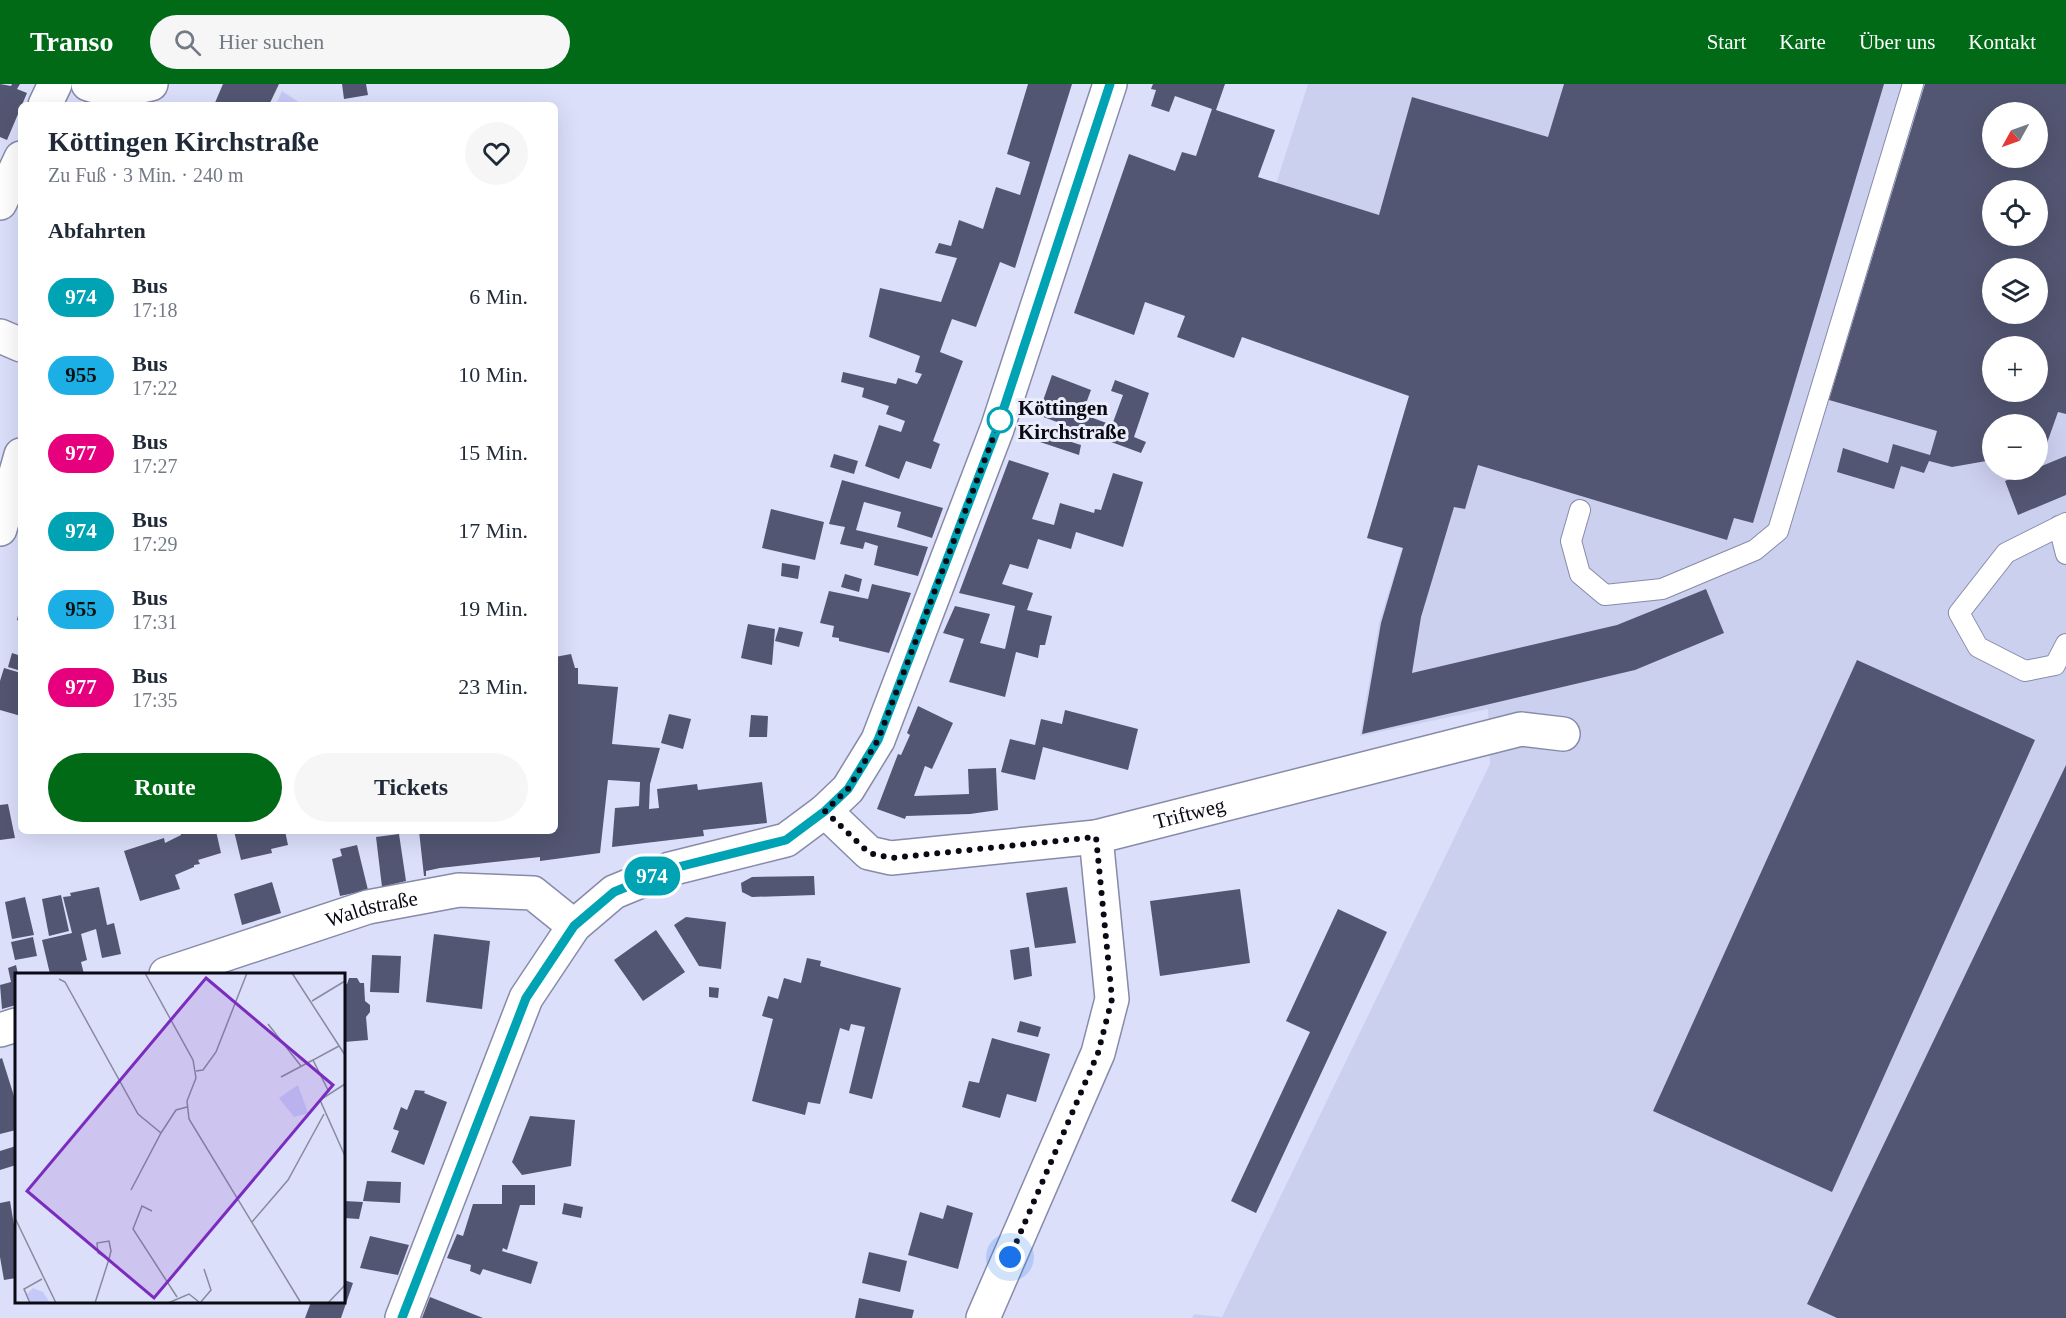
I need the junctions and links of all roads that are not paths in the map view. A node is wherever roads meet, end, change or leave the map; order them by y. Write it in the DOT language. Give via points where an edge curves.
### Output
graph roads {
  1 [pos="55,84"];
  2 [pos="88,84"];
  3 [pos="151,84"];
  4 [pos="1110,84"];
  5 [pos="1913,84"];
  6 [pos="46,102"];
  7 [pos="18,164"];
  8 [pos="0,203"];
  9 [pos="0,336"];
  10 [pos="18,344"];
  11 [pos="18,466"];
  12 [pos="1580,510"];
  13 [pos="2062,525"];
  14 [pos="0,529"];
  15 [pos="2066,554"];
  16 [pos="2066,644"];
  17 [pos="1563,734"];
  18 [pos="825,811"];
  19 [pos="1096,837"];
  20 [pos="574,926"];
  21 [pos="172,973"];
  22 [pos="15,1024"];
  23 [pos="0,1030"];
  24 [pos="402,1318"];
  25 [pos="983,1318"];
  1 -- 6 [label="street"];
  2 -- 3 [label="street" via="115,93"];
  4 -- 18 [label="street" via="997,429 878,740 848,789"];
  5 -- 12 [label="lane" via="1778,531 1755,550 1662,589 1605,595 1580,574 1571,541"];
  7 -- 8 [label="street"];
  9 -- 10 [label="street"];
  11 -- 14 [label="street"];
  13 -- 15 [label="lane"];
  13 -- 16 [label="lane" via="2006,552 1959,613 1978,647 2025,670 2055,665"];
  17 -- 19 [label="street, Triftweg" via="1521,729"];
  18 -- 19 [label="street, Triftweg" via="869,853 891,858"];
  18 -- 20 [label="street" via="786,840 670,869 614,892"];
  19 -- 25 [label="street" via="1112,999 1098,1053"];
  20 -- 21 [label="street, Waldstraße" via="533,893 459,890 368,908"];
  20 -- 24 [label="street" via="526,998"];
  22 -- 23 [label="street"];
}
